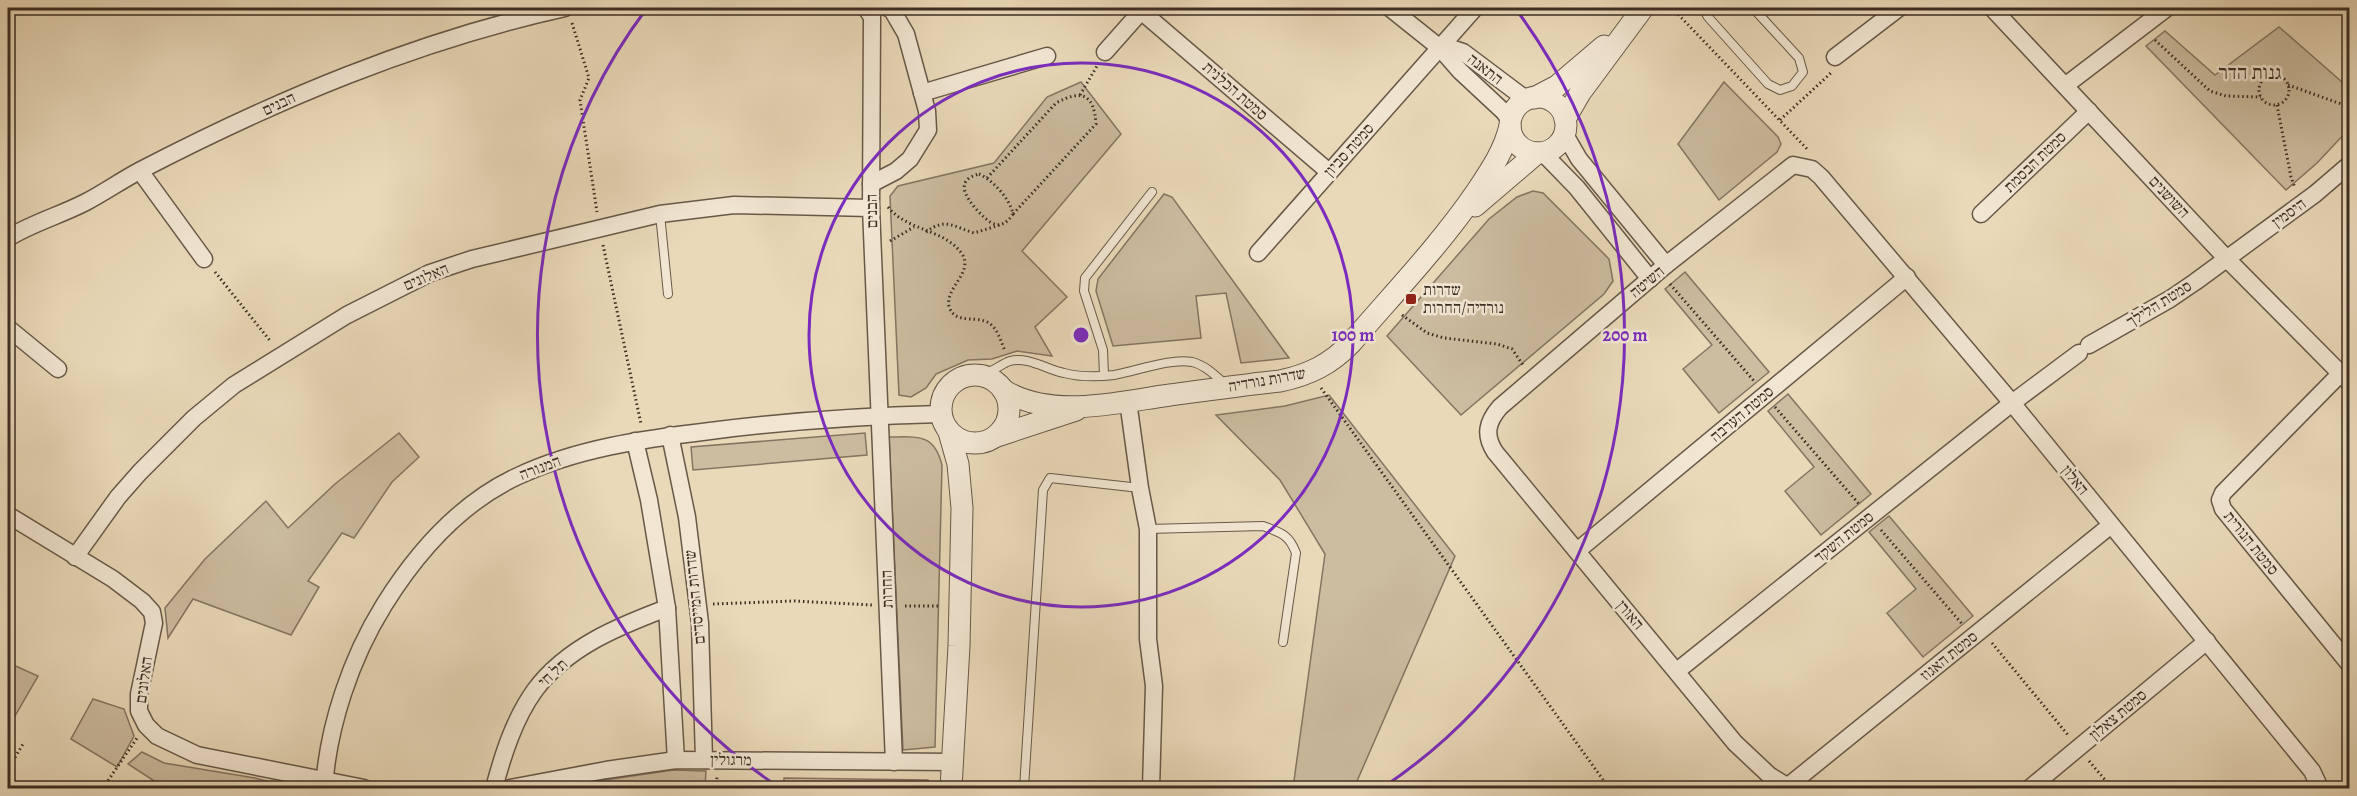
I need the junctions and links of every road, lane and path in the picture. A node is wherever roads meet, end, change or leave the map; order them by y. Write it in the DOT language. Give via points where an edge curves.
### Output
graph roads {
  1 [pos="866,8"];
  2 [pos="888,8"];
  3 [pos="1390,8"];
  4 [pos="1475,8"];
  5 [pos="1643,8"];
  6 [pos="1672,8"];
  7 [pos="1698,8"];
  8 [pos="1703,8"];
  9 [pos="1753,8"];
  10 [pos="1899,8"];
  11 [pos="1992,8"];
  12 [pos="2167,8"];
  13 [pos="555,9"];
  14 [pos="1142,9"];
  15 [pos="1708,17"];
  16 [pos="1627,27"];
  17 [pos="2142,27"];
  18 [pos="1440,48"];
  19 [pos="1106,52"];
  20 [pos="1047,56"];
  21 [pos="1835,57"];
  22 [pos="2288,85"];
  23 [pos="2066,86"];
  24 [pos="922,93"];
  25 [pos="1080,95"];
  26 [pos="2261,97"];
  27 [pos="1530,99"];
  28 [pos="2277,105"];
  29 [pos="2349,107"];
  30 [pos="2089,111"];
  31 [pos="1780,120"];
  32 [pos="1510,124"];
  33 [pos="1565,126"];
  34 [pos="1540,153"];
  35 [pos="2349,164"];
  36 [pos="140,171"];
  37 [pos="1329,172"];
  38 [pos="1816,173"];
  39 [pos="987,178"];
  40 [pos="871,184"];
  41 [pos="1152,192"];
  42 [pos="2304,202"];
  43 [pos="872,208"];
  44 [pos="660,214"];
  45 [pos="1013,214"];
  46 [pos="1981,214"];
  47 [pos="1002,225"];
  48 [pos="1452,226"];
  49 [pos="914,227"];
  50 [pos="926,232"];
  51 [pos="8,238"];
  52 [pos="873,251"];
  53 [pos="1258,253"];
  54 [pos="2226,258"];
  55 [pos="204,259"];
  56 [pos="1658,272"];
  57 [pos="1907,277"];
  58 [pos="668,294"];
  59 [pos="1386,304"];
  60 [pos="8,328"];
  61 [pos="281,354"];
  62 [pos="1009,361"];
  63 [pos="58,369"];
  64 [pos="1311,373"];
  65 [pos="982,375"];
  66 [pos="1104,375"];
  67 [pos="1533,378"];
  68 [pos="2345,378"];
  69 [pos="1229,387"];
  70 [pos="1004,390"];
  71 [pos="1765,395"];
  72 [pos="1128,401"];
  73 [pos="2012,403"];
  74 [pos="1091,406"];
  75 [pos="879,415"];
  76 [pos="945,423"];
  77 [pos="1488,429"];
  78 [pos="670,435"];
  79 [pos="992,439"];
  80 [pos="635,441"];
  81 [pos="1140,488"];
  82 [pos="962,508"];
  83 [pos="8,515"];
  84 [pos="1870,517"];
  85 [pos="2112,525"];
  86 [pos="1148,529"];
  87 [pos="1577,551"];
  88 [pos="75,556"];
  89 [pos="698,605"];
  90 [pos="888,606"];
  91 [pos="960,606"];
  92 [pos="667,608"];
  93 [pos="1977,633"];
  94 [pos="2207,641"];
  95 [pos="1283,642"];
  96 [pos="2349,665"];
  97 [pos="1677,671"];
  98 [pos="146,725"];
  99 [pos="22,744"];
  100 [pos="2079,748"];
  101 [pos="676,760"];
  102 [pos="704,760"];
  103 [pos="894,762"];
  104 [pos="954,762"];
  105 [pos="8,769"];
  106 [pos="324,785"];
  107 [pos="1788,788"];
  108 [pos="103,789"];
  109 [pos="364,789"];
  110 [pos="494,789"];
  111 [pos="510,789"];
  112 [pos="951,789"];
  113 [pos="1024,789"];
  114 [pos="1151,789"];
  115 [pos="1609,789"];
  116 [pos="2030,789"];
  117 [pos="2112,789"];
  118 [pos="2320,789"];
  1 -- 40 [label="street, הבנים" via="872,17"];
  2 -- 24 [label="street" via="906,34"];
  3 -- 18 [label="street, התאנה"];
  4 -- 18 [label="street, סמטת סביון"];
  5 -- 16 [label="street"];
  6 -- 31 [label="path"];
  7 -- 15 [label="lane"];
  8 -- 15 [label="lane"];
  9 -- 15 [label="lane" via="1802,65 1803,72 1792,86 1780,90 1768,84"];
  10 -- 21 [label="street"];
  11 -- 23 [label="street, השושנים"];
  12 -- 17 [label="street"];
  13 -- 36 [label="street, הבנים" via="481,28 357,70"];
  14 -- 19 [label="street"];
  14 -- 37 [label="street, סמטת הכלנית"];
  16 -- 27 [label="street" via="1557,86"];
  16 -- 33 [label="street" via="1580,93"];
  17 -- 23 [label="street"];
  17 -- 26 [label="path" via="2210,91 2226,96"];
  18 -- 27 [label="street, התאנה" via="1463,52"];
  18 -- 32 [label="street, התאנה" via="1504,112"];
  18 -- 37 [label="street, סמטת סביון"];
  19 -- 25 [label="path"];
  20 -- 24 [label="street"];
  21 -- 31 [label="path" via="1836,69"];
  22 -- 26 [label="path" via="2281,78 2268,77 2261,83"];
  22 -- 28 [label="path" via="2286,99"];
  22 -- 29 [label="path"];
  23 -- 30 [label="street, השושנים"];
  24 -- 40 [label="street" via="928,130 910,159"];
  25 -- 39 [label="path" via="1056,103"];
  25 -- 45 [label="path" via="1095,108 1096,124"];
  26 -- 28 [label="path"];
  27 -- 32 [label="street" via="1515,110"];
  27 -- 33 [label="street" via="1550,100"];
  28 -- 42 [label="path" via="2291,177"];
  30 -- 46 [label="street, סמטת הבסמת"];
  30 -- 54 [label="street, השושנים"];
  31 -- 38 [label="path" via="1812,155"];
  32 -- 34 [label="street" via="1516,142 1529,152"];
  32 -- 48 [label="street, שדרות נורדיה" via="1498,159"];
  33 -- 34 [label="street" via="1559,144"];
  33 -- 56 [label="street" via="1579,159"];
  34 -- 48 [label="street, שדרות נורדיה"];
  34 -- 56 [label="street"];
  35 -- 42 [label="street, היסמין"];
  36 -- 51 [label="street, הבנים" via="86,202"];
  36 -- 55 [label="street"];
  37 -- 53 [label="street, סמטת סביון"];
  38 -- 56 [label="street, השיטה" via="1793,165"];
  38 -- 57 [label="street, האלון"];
  39 -- 45 [label="path"];
  39 -- 47 [label="path" via="972,176 965,182 964,191 985,219"];
  40 -- 43 [label="street, הבנים"];
  40 -- 49 [label="path" via="893,213"];
  41 -- 66 [label="lane" via="1084,278 1084,291 1103,350"];
  42 -- 54 [label="street, היסמין"];
  43 -- 44 [label="street, האלונים" via="734,206"];
  43 -- 52 [label="street, הבנים"];
  44 -- 58 [label="lane"];
  44 -- 61 [label="street, האלונים" via="483,256 430,273"];
  45 -- 47 [label="path"];
  47 -- 50 [label="path" via="974,233 941,223"];
  48 -- 59 [label="street, שדרות נורדיה"];
  49 -- 50 [label="path"];
  49 -- 52 [label="path"];
  50 -- 62 [label="path" via="946,240 963,255 965,267 950,297 952,312 959,318 987,322 995,328"];
  52 -- 75 [label="street, הבנים"];
  54 -- 68 [label="street, השושנים"];
  54 -- 73 [label="street, סמטת הלילך" via="2170,299 2084,349"];
  55 -- 61 [label="path"];
  56 -- 67 [label="street, השיטה"];
  56 -- 71 [label="path"];
  57 -- 71 [label="street, סמטת הערבה"];
  57 -- 73 [label="street, האלון"];
  59 -- 64 [label="street, שדרות נורדיה" via="1339,356"];
  59 -- 67 [label="path" via="1427,333 1512,349"];
  60 -- 63 [label="street"];
  61 -- 88 [label="street, האלונים" via="234,386 174,438 118,497"];
  62 -- 65 [label="lane"];
  62 -- 66 [label="lane" via="1020,360 1066,374"];
  64 -- 69 [label="street, שדרות נורדיה"];
  64 -- 115 [label="path"];
  65 -- 70 [label="street"];
  65 -- 76 [label="street" via="960,378 945,393 941,403"];
  66 -- 69 [label="lane" via="1194,362"];
  67 -- 77 [label="street, השיטה" via="1492,416"];
  68 -- 96 [label="street, סמטת הנורית" via="2220,500 2223,509"];
  69 -- 72 [label="street, שדרות נורדיה"];
  70 -- 74 [label="street, שדרות נורדיה" via="1041,403"];
  70 -- 79 [label="street" via="1010,405 1009,417"];
  71 -- 84 [label="path"];
  71 -- 87 [label="street, סמטת הערבה"];
  72 -- 74 [label="street, שדרות נורדיה"];
  72 -- 81 [label="street"];
  73 -- 84 [label="street, סמטת השקד"];
  73 -- 85 [label="street, האלון"];
  74 -- 79 [label="street, שדרות נורדיה"];
  75 -- 76 [label="street, המנורה"];
  75 -- 78 [label="street, המנורה"];
  75 -- 90 [label="street, החרות"];
  76 -- 79 [label="street" via="966,442"];
  76 -- 82 [label="street" via="959,471"];
  77 -- 87 [label="street, האורן" via="1488,441 1495,452"];
  78 -- 80 [label="street, המנורה"];
  78 -- 89 [label="street, שדרות המייסדים" via="687,517"];
  79 -- 82 [label="street" via="970,464"];
  80 -- 92 [label="street, שדרות המייסדים"];
  80 -- 106 [label="street, המנורה" via="556,461 516,477 461,512 419,555 394,588 362,646 336,719"];
  81 -- 86 [label="street"];
  81 -- 113 [label="lane" via="1050,478 1043,490"];
  82 -- 91 [label="street"];
  83 -- 88 [label="street, האלונים"];
  84 -- 93 [label="path"];
  84 -- 97 [label="street, סמטת השקד"];
  85 -- 93 [label="street, סמטת האגוז"];
  85 -- 94 [label="street, האלון"];
  86 -- 95 [label="lane" via="1263,526 1291,540 1296,553"];
  86 -- 114 [label="street" via="1148,639 1154,686"];
  87 -- 97 [label="street, האורן"];
  88 -- 98 [label="street, האלונים" via="113,579 152,612 154,623 138,694 139,711"];
  89 -- 90 [label="path" via="794,601"];
  89 -- 102 [label="street, שדרות המייסדים"];
  90 -- 91 [label="path"];
  90 -- 103 [label="street, החרות"];
  91 -- 104 [label="street"];
  92 -- 101 [label="street, שדרות המייסדים"];
  92 -- 110 [label="street, תל חי" via="586,644 535,690 504,753"];
  93 -- 100 [label="path"];
  93 -- 107 [label="street, סמטת האגוז"];
  94 -- 100 [label="street, סמטת צאלון"];
  94 -- 118 [label="street, האלון" via="2312,771"];
  97 -- 107 [label="street, האורן" via="1747,756"];
  98 -- 106 [label="street, האלונים" via="157,736 197,755"];
  98 -- 108 [label="path"];
  99 -- 105 [label="path"];
  100 -- 116 [label="street, סמטת צאלון"];
  100 -- 117 [label="path"];
  101 -- 102 [label="street, מרגולין"];
  101 -- 111 [label="street, מרגולין"];
  102 -- 103 [label="street, מרגולין"];
  103 -- 104 [label="street, מרגולין"];
  104 -- 112 [label="street"];
  106 -- 109 [label="street"];
}
